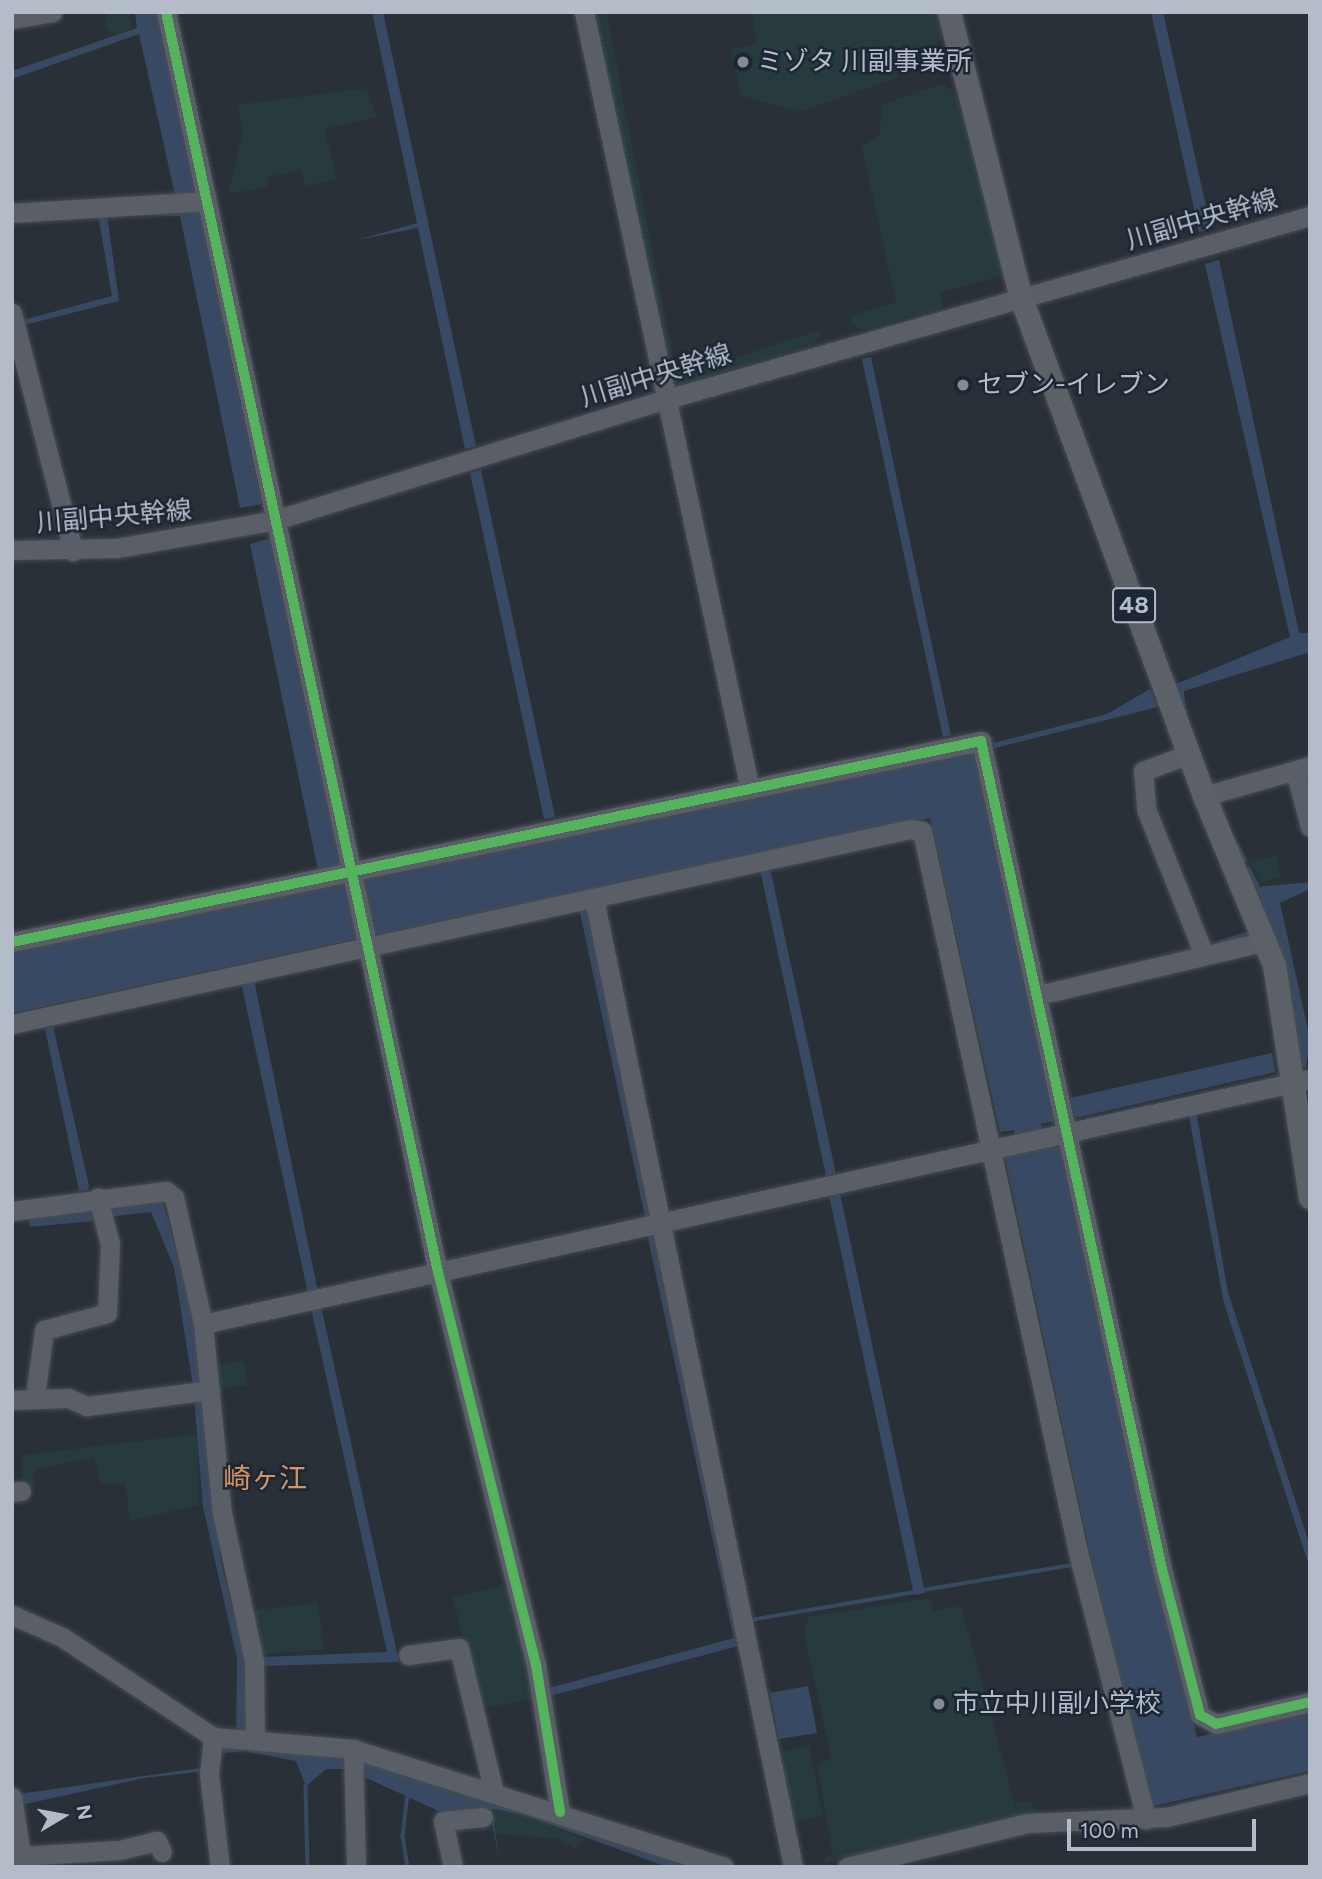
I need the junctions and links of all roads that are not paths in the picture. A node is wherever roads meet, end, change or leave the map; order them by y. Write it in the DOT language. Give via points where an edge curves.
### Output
graph roads {
  1 [pos="52,12"];
  2 [pos="166,12"];
  3 [pos="584,12"];
  4 [pos="949,12"];
  5 [pos="12,19"];
  6 [pos="207,201"];
  7 [pos="12,213"];
  8 [pos="1310,216"];
  9 [pos="1021,298"];
  10 [pos="12,313"];
  11 [pos="667,399"];
  12 [pos="275,520"];
  13 [pos="12,550"];
  14 [pos="73,551"];
  15 [pos="1189,754"];
  16 [pos="1302,768"];
  17 [pos="748,785"];
  18 [pos="1205,796"];
  19 [pos="1310,828"];
  20 [pos="351,870"];
  21 [pos="594,898"];
  22 [pos="1267,941"];
  23 [pos="12,942"];
  24 [pos="368,948"];
  25 [pos="1204,955"];
  26 [pos="1038,995"];
  27 [pos="12,1024"];
  28 [pos="1300,1080"];
  29 [pos="1067,1131"];
  30 [pos="992,1148"];
  31 [pos="1310,1197"];
  32 [pos="98,1199"];
  33 [pos="12,1211"];
  34 [pos="661,1223"];
  35 [pos="438,1272"];
  36 [pos="203,1324"];
  37 [pos="210,1390"];
  38 [pos="35,1396"];
  39 [pos="12,1400"];
  40 [pos="12,1615"];
  41 [pos="408,1655"];
  42 [pos="1310,1702"];
  43 [pos="213,1737"];
  44 [pos="254,1739"];
  45 [pos="353,1749"];
  46 [pos="1310,1783"];
  47 [pos="485,1791"];
  48 [pos="13,1803"];
  49 [pos="560,1812"];
  50 [pos="1146,1819"];
  51 [pos="162,1852"];
  52 [pos="23,1861"];
  53 [pos="220,1867"];
  54 [pos="356,1867"];
  55 [pos="453,1867"];
  56 [pos="724,1867"];
  57 [pos="793,1867"];
  58 [pos="847,1867"];
  1 -- 5 [label="street"];
  2 -- 6 [label="street"];
  3 -- 11 [label="street"];
  4 -- 9 [label="main road, 48"];
  6 -- 7 [label="street"];
  6 -- 12 [label="street"];
  8 -- 9 [label="street, 川副中央幹線"];
  9 -- 11 [label="street, 川副中央幹線"];
  9 -- 15 [label="main road, 48"];
  10 -- 14 [label="street"];
  11 -- 12 [label="street, 川副中央幹線"];
  11 -- 17 [label="street"];
  12 -- 14 [label="street, 川副中央幹線" via="170,541"];
  12 -- 20 [label="street"];
  13 -- 14 [label="street, 川副中央幹線"];
  15 -- 18 [label="main road, 48"];
  15 -- 25 [label="street" via="1143,771 1146,809"];
  16 -- 18 [label="street"];
  16 -- 19 [label="street"];
  17 -- 20 [label="street"];
  17 -- 26 [label="street" via="981,741"];
  18 -- 22 [label="main road, 48"];
  20 -- 23 [label="street"];
  20 -- 24 [label="street"];
  21 -- 24 [label="street"];
  21 -- 30 [label="street" via="922,831"];
  21 -- 34 [label="street"];
  22 -- 25 [label="street"];
  22 -- 28 [label="main road, 48"];
  24 -- 27 [label="street"];
  24 -- 35 [label="street"];
  25 -- 26 [label="street"];
  26 -- 29 [label="street"];
  28 -- 29 [label="street"];
  28 -- 31 [label="main road, 48"];
  29 -- 30 [label="street"];
  29 -- 42 [label="street" via="1200,1715 1216,1724"];
  30 -- 34 [label="street"];
  30 -- 50 [label="street" via="1078,1552"];
  32 -- 33 [label="street"];
  32 -- 36 [label="street" via="166,1191 174,1197"];
  32 -- 38 [label="street" via="110,1244 107,1313 44,1330"];
  34 -- 35 [label="street"];
  34 -- 57 [label="street"];
  35 -- 36 [label="street"];
  35 -- 49 [label="street" via="536,1665"];
  36 -- 37 [label="street"];
  37 -- 38 [label="street" via="88,1406"];
  37 -- 44 [label="street" via="222,1513 254,1661"];
  38 -- 39 [label="street"];
  40 -- 43 [label="street" via="62,1637"];
  41 -- 47 [label="street" via="459,1648"];
  43 -- 44 [label="street"];
  43 -- 53 [label="street" via="209,1769"];
  44 -- 45 [label="street"];
  45 -- 47 [label="street"];
  45 -- 54 [label="street"];
  46 -- 50 [label="street"];
  47 -- 49 [label="street"];
  47 -- 55 [label="street" via="478,1816 443,1821"];
  48 -- 52 [label="street"];
  49 -- 56 [label="street"];
  50 -- 58 [label="street" via="1028,1823"];
  51 -- 52 [label="street" via="157,1841"];
}
